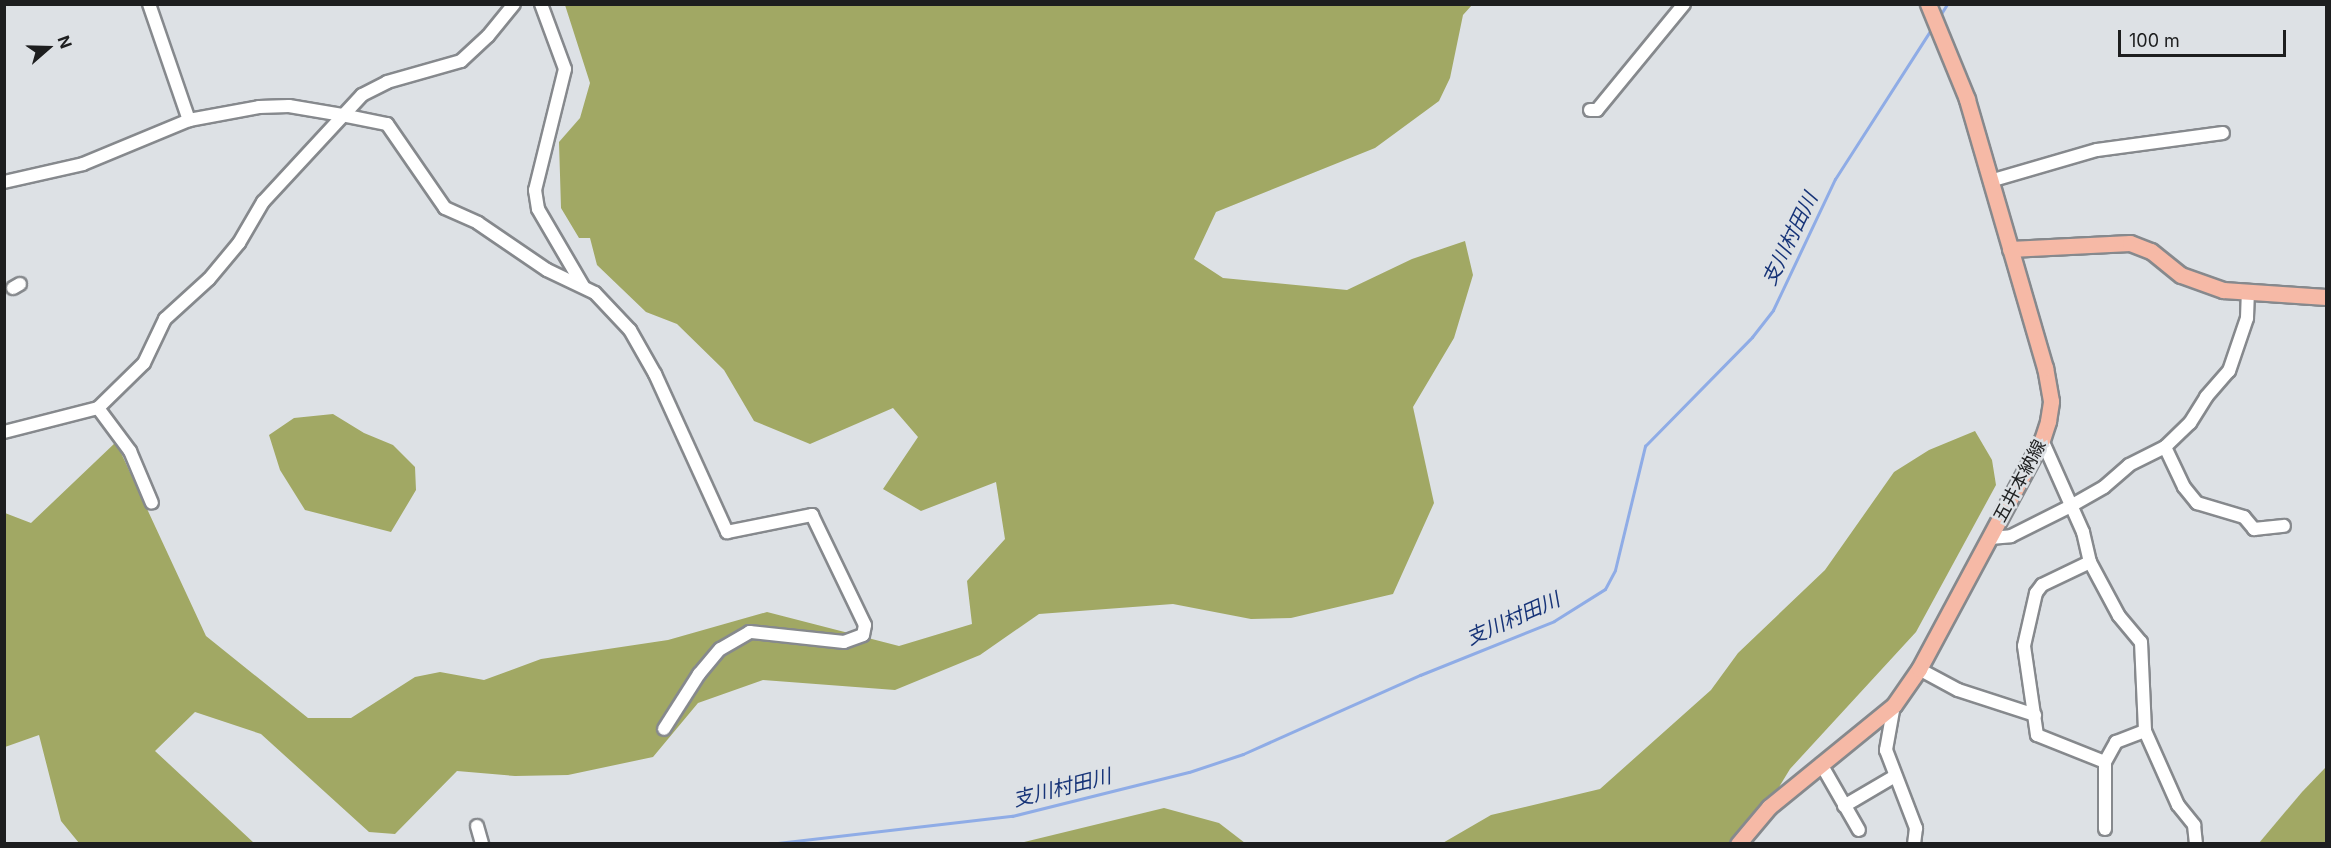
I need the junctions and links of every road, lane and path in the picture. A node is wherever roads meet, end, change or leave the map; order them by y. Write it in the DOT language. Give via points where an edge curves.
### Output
graph roads {
  1 [pos="150,4"];
  2 [pos="514,4"];
  3 [pos="541,4"];
  4 [pos="1684,4"];
  5 [pos="1928,4"];
  6 [pos="1590,110"];
  7 [pos="342,116"];
  8 [pos="189,120"];
  9 [pos="2223,133"];
  10 [pos="1990,181"];
  11 [pos="4,182"];
  12 [pos="2010,249"];
  13 [pos="583,286"];
  14 [pos="2248,294"];
  15 [pos="2326,297"];
  16 [pos="98,408"];
  17 [pos="4,432"];
  18 [pos="2042,440"];
  19 [pos="2165,447"];
  20 [pos="152,503"];
  21 [pos="2069,507"];
  22 [pos="2284,526"];
  23 [pos="1990,538"];
  24 [pos="2090,562"];
  25 [pos="1918,669"];
  26 [pos="1894,705"];
  27 [pos="2035,715"];
  28 [pos="664,729"];
  29 [pos="2145,731"];
  30 [pos="2105,762"];
  31 [pos="1821,764"];
  32 [pos="1895,776"];
  33 [pos="1844,806"];
  34 [pos="477,826"];
  35 [pos="2105,829"];
  36 [pos="1859,830"];
  37 [pos="482,843"];
  38 [pos="1738,843"];
  39 [pos="1914,843"];
  40 [pos="2196,843"];
  1 -- 8 [label="street"];
  2 -- 7 [label="street" via="460,61 387,82 362,95"];
  3 -- 13 [label="street" via="565,69 535,190 538,209"];
  4 -- 6 [label="street" via="1597,110"];
  5 -- 10 [label="main road, 五井本納線" via="1966,99"];
  7 -- 8 [label="street" via="290,106 259,107"];
  7 -- 13 [label="street" via="387,124 445,208 478,223 564,279"];
  7 -- 16 [label="street" via="263,202 239,243 210,279 165,319 155,348 144,363"];
  8 -- 11 [label="street" via="83,164"];
  9 -- 10 [label="street" via="2097,150"];
  10 -- 12 [label="main road, 五井本納線"];
  12 -- 14 [label="main road" via="2130,243 2151,251 2181,275 2223,291"];
  12 -- 18 [label="main road, 五井本納線" via="2049,388 2048,421"];
  13 -- 28 [label="street" via="630,330 680,421 727,532 812,514 865,625 863,635 844,642 750,632 720,650 699,674"];
  14 -- 15 [label="main road"];
  14 -- 19 [label="street" via="2247,318 2229,372 2205,397 2190,423"];
  16 -- 17 [label="street"];
  16 -- 20 [label="street" via="130,451"];
  18 -- 21 [label="street"];
  18 -- 23 [label="main road, 五井本納線"];
  19 -- 21 [label="street" via="2129,465 2104,487"];
  19 -- 22 [label="street" via="2184,487 2198,503 2244,517 2254,529"];
  21 -- 23 [label="street" via="2011,536"];
  21 -- 24 [label="street" via="2083,532"];
  23 -- 25 [label="main road, 五井本納線"];
  24 -- 27 [label="street" via="2042,585 2036,593 2024,646"];
  24 -- 29 [label="street" via="2119,616 2141,642"];
  25 -- 26 [label="main road, 五井本納線"];
  25 -- 27 [label="street" via="1958,690"];
  26 -- 31 [label="main road, 五井本納線"];
  26 -- 32 [label="street" via="1886,750"];
  27 -- 30 [label="street" via="2037,735"];
  29 -- 30 [label="street" via="2116,742"];
  29 -- 40 [label="street" via="2178,805 2194,825"];
  30 -- 35 [label="street"];
  31 -- 33 [label="street"];
  31 -- 38 [label="main road, 五井本納線" via="1769,807"];
  32 -- 33 [label="street"];
  32 -- 39 [label="street" via="1916,828"];
  33 -- 36 [label="street"];
  34 -- 37 [label="street"];
}
